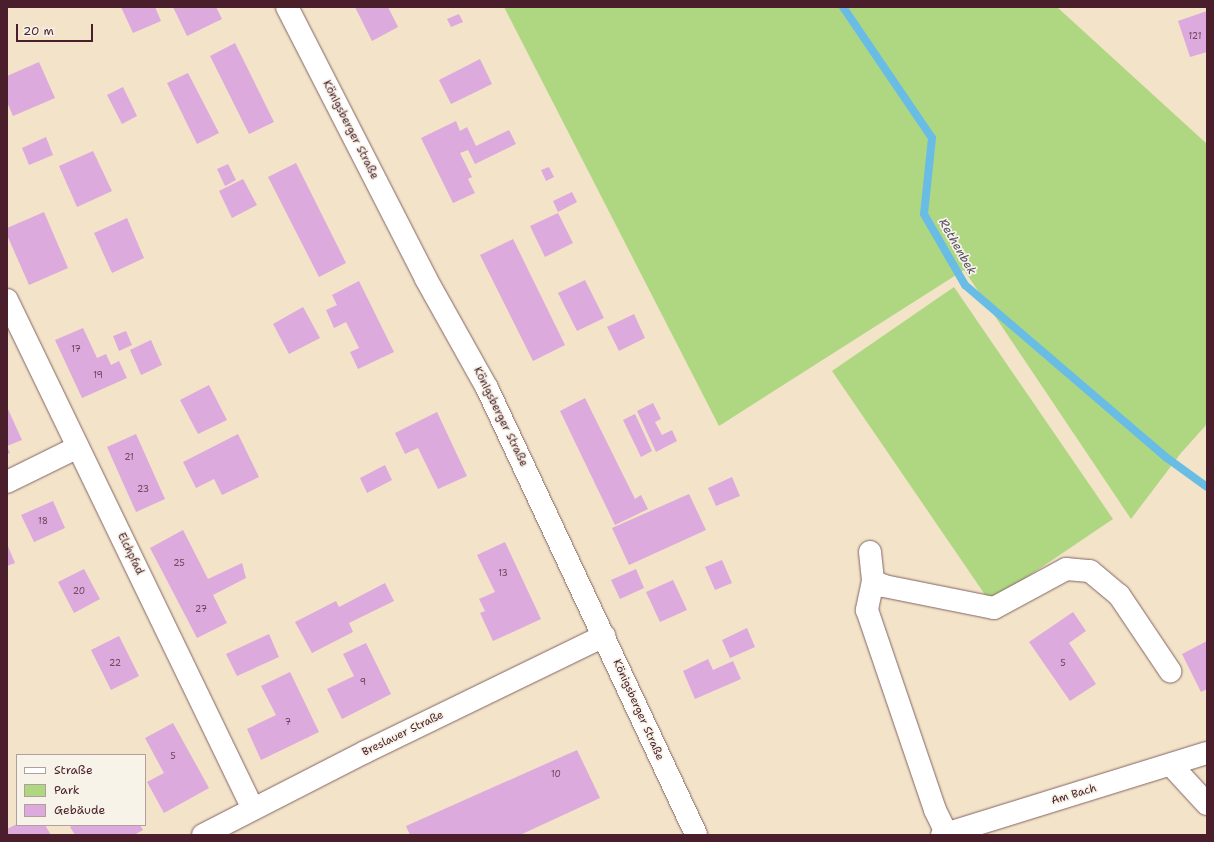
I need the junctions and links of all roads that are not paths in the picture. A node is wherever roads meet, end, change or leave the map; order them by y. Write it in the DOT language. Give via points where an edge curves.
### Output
graph roads {
  1 [pos="287,7"];
  2 [pos="7,300"];
  3 [pos="78,447"];
  4 [pos="7,482"];
  5 [pos="870,552"];
  6 [pos="873,581"];
  7 [pos="604,636"];
  8 [pos="1170,671"];
  9 [pos="1207,753"];
  10 [pos="1171,764"];
  11 [pos="1207,804"];
  12 [pos="253,809"];
  13 [pos="203,835"];
  14 [pos="696,835"];
  15 [pos="942,835"];
  16 [pos="947,835"];
  1 -- 7 [label="street, Königsberger Straße" via="426,279 487,388"];
  2 -- 3 [label="street, Elchpfad"];
  3 -- 4 [label="street"];
  3 -- 12 [label="street, Elchpfad"];
  5 -- 6 [label="street"];
  6 -- 8 [label="street" via="884,586 994,608 1066,569 1090,571 1119,595"];
  6 -- 16 [label="street" via="867,610 935,810"];
  7 -- 12 [label="street, Breslauer Straße"];
  7 -- 14 [label="street, Königsberger Straße"];
  9 -- 10 [label="street, Am Bach"];
  10 -- 11 [label="street"];
  10 -- 16 [label="street, Am Bach"];
  12 -- 13 [label="street, Breslauer Straße"];
  15 -- 16 [label="street, Am Bach"];
}
